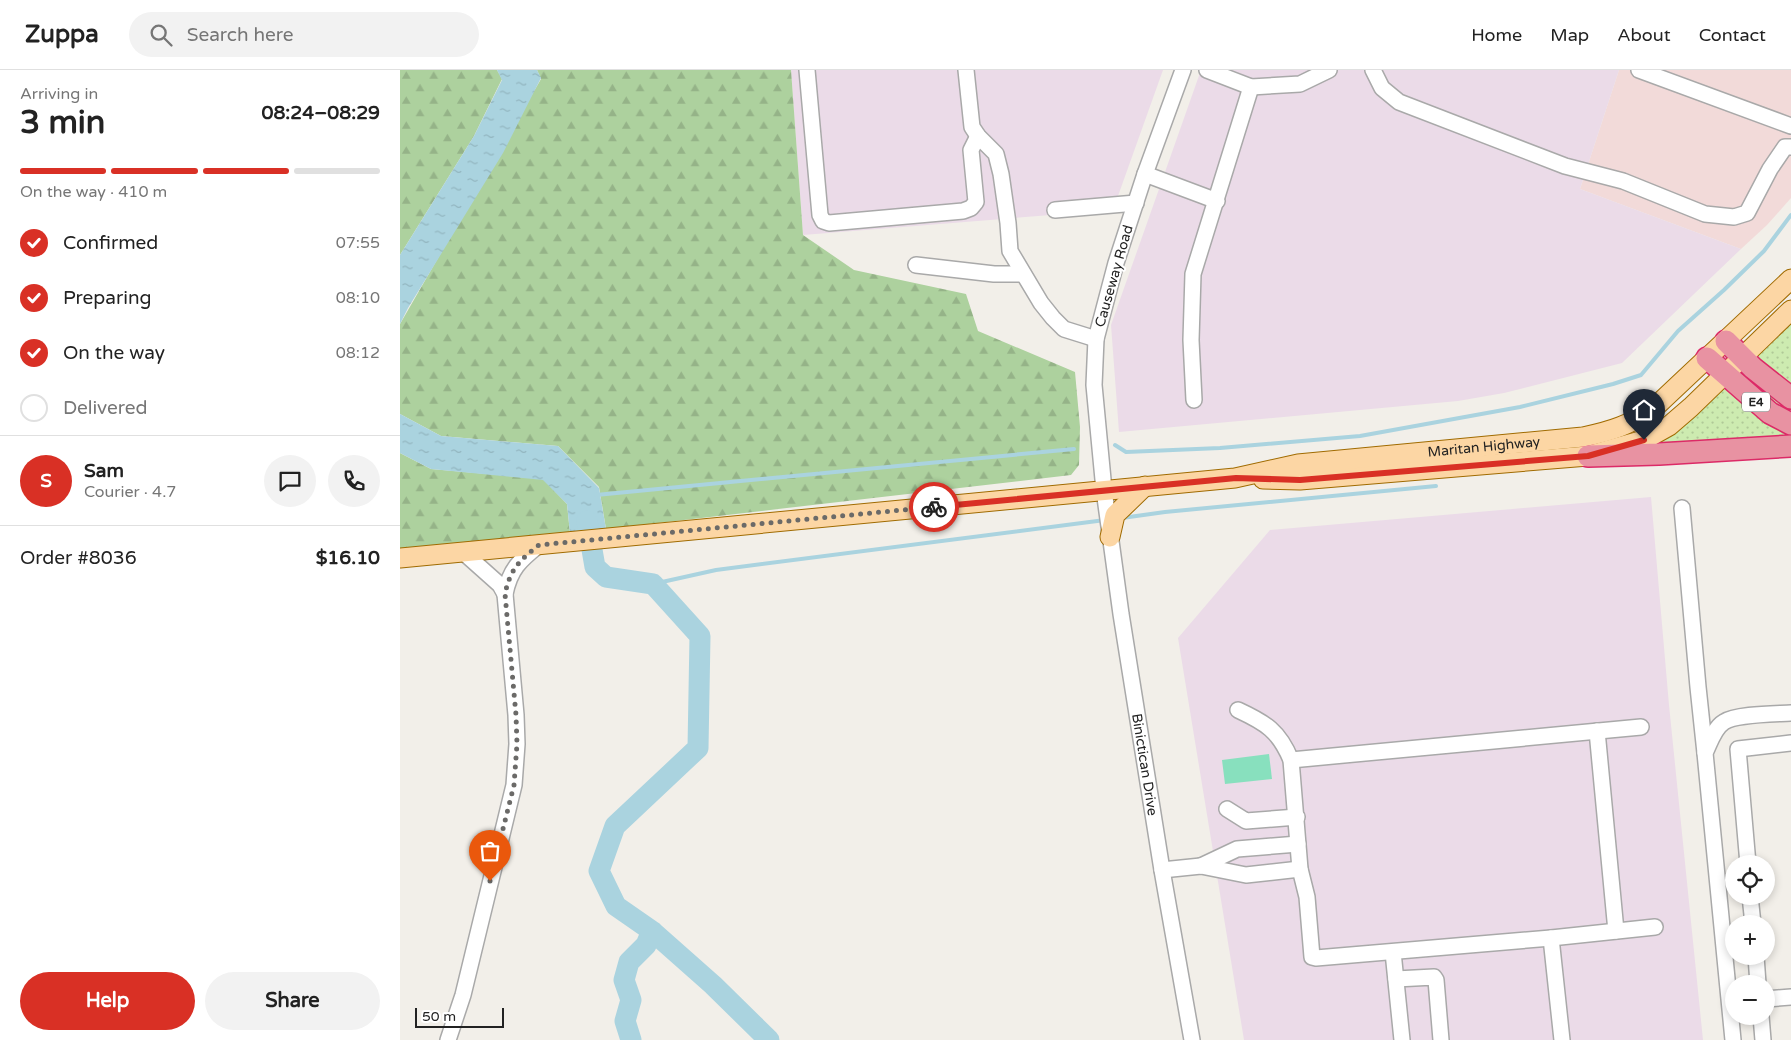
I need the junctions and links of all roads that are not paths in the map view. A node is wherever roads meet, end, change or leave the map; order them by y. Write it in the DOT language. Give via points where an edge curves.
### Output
graph roads {
  1 [pos="807,70"];
  2 [pos="966,70"];
  3 [pos="1182,70"];
  4 [pos="1207,70"];
  5 [pos="1329,70"];
  6 [pos="1373,70"];
  7 [pos="1639,70"];
  8 [pos="1227,74"];
  9 [pos="1251,87"];
  10 [pos="1791,126"];
  11 [pos="978,136"];
  12 [pos="1791,147"];
  13 [pos="1145,174"];
  14 [pos="1217,201"];
  15 [pos="1136,203"];
  16 [pos="1055,210"];
  17 [pos="916,265"];
  18 [pos="1023,274"];
  19 [pos="1791,279"];
  20 [pos="1791,310"];
  21 [pos="1096,339"];
  22 [pos="1726,341"];
  23 [pos="1707,358"];
  24 [pos="1742,358"];
  25 [pos="1725,374"];
  26 [pos="1791,398"];
  27 [pos="1194,400"];
  28 [pos="1791,424"];
  29 [pos="1791,446"];
  30 [pos="1588,456"];
  31 [pos="1236,478"];
  32 [pos="1145,486"];
  33 [pos="1104,490"];
  34 [pos="1682,508"];
  35 [pos="1110,537"];
  36 [pos="539,545"];
  37 [pos="462,552"];
  38 [pos="400,558"];
  39 [pos="505,594"];
  40 [pos="1238,710"];
  41 [pos="1791,713"];
  42 [pos="1641,727"];
  43 [pos="1598,731"];
  44 [pos="1791,743"];
  45 [pos="1705,753"];
  46 [pos="1291,760"];
  47 [pos="1227,809"];
  48 [pos="1297,817"];
  49 [pos="1298,844"];
  50 [pos="1747,855"];
  51 [pos="1201,866"];
  52 [pos="1300,869"];
  53 [pos="1162,870"];
  54 [pos="1655,927"];
  55 [pos="1616,931"];
  56 [pos="1551,938"];
  57 [pos="1393,952"];
  58 [pos="1396,979"];
  59 [pos="1791,997"];
  60 [pos="1775,999"];
  61 [pos="1762,1025"];
  62 [pos="448,1040"];
  63 [pos="1192,1040"];
  64 [pos="1402,1040"];
  65 [pos="1441,1040"];
  66 [pos="1562,1040"];
  67 [pos="1733,1040"];
  68 [pos="1763,1040"];
  1 -- 11 [label="street" via="820,215 829,223 971,208 976,202 972,150"];
  2 -- 11 [label="street" via="972,127"];
  3 -- 13 [label="street, Causeway Road"];
  4 -- 8 [label="street"];
  5 -- 9 [label="street" via="1300,84"];
  6 -- 12 [label="street" via="1382,88 1400,102 1565,166 1636,186 1705,214 1734,217 1748,214 1770,169 1785,147"];
  7 -- 10 [label="street"];
  8 -- 9 [label="street"];
  9 -- 14 [label="street"];
  11 -- 18 [label="street" via="996,154 1010,251"];
  13 -- 14 [label="street"];
  13 -- 15 [label="street, Causeway Road"];
  14 -- 27 [label="street" via="1193,274 1191,340"];
  15 -- 16 [label="street"];
  15 -- 21 [label="street, Causeway Road"];
  17 -- 18 [label="street"];
  18 -- 21 [label="street" via="1041,304 1064,329"];
  19 -- 22 [label="main road, Maritan Highway"];
  20 -- 24 [label="main road, Maritan Highway"];
  21 -- 33 [label="street, Causeway Road" via="1094,385"];
  22 -- 23 [label="main road, Maritan Highway"];
  22 -- 24 [label="highway, E4"];
  23 -- 25 [label="highway, E4"];
  23 -- 31 [label="main road, Maritan Highway" via="1654,408 1613,431 1584,437 1298,464"];
  24 -- 25 [label="main road, Maritan Highway"];
  24 -- 26 [label="highway, E4"];
  25 -- 28 [label="highway, E4" via="1770,413"];
  25 -- 30 [label="main road, Maritan Highway" via="1669,426 1644,440"];
  29 -- 30 [label="highway"];
  30 -- 31 [label="main road, Maritan Highway" via="1300,480"];
  31 -- 32 [label="main road, Maritan Highway"];
  32 -- 33 [label="main road, Maritan Highway"];
  32 -- 35 [label="main road" via="1115,515"];
  33 -- 35 [label="street, Binictican Drive"];
  33 -- 36 [label="main road, Maritan Highway"];
  34 -- 45 [label="street"];
  35 -- 53 [label="street, Binictican Drive"];
  36 -- 37 [label="main road, Maritan Highway"];
  36 -- 39 [label="street" via="513,570"];
  37 -- 38 [label="main road, Maritan Highway"];
  37 -- 39 [label="street" via="500,585"];
  39 -- 62 [label="street" via="516,715 514,785 462,996"];
  40 -- 46 [label="street" via="1271,728 1285,745"];
  41 -- 45 [label="street" via="1723,722"];
  42 -- 43 [label="street"];
  43 -- 46 [label="street"];
  43 -- 55 [label="street"];
  44 -- 50 [label="street" via="1738,749"];
  45 -- 67 [label="street"];
  46 -- 48 [label="street"];
  47 -- 48 [label="street" via="1246,821"];
  48 -- 49 [label="street"];
  49 -- 51 [label="street" via="1237,849"];
  49 -- 52 [label="street"];
  51 -- 52 [label="street" via="1246,876"];
  51 -- 53 [label="street"];
  52 -- 57 [label="street" via="1307,897 1312,957"];
  53 -- 63 [label="street, Binictican Drive"];
  54 -- 55 [label="street"];
  55 -- 56 [label="street"];
  56 -- 57 [label="street"];
  56 -- 66 [label="street"];
  57 -- 58 [label="street"];
  58 -- 64 [label="street"];
  58 -- 65 [label="street" via="1434,977"];
  59 -- 60 [label="street"];
  61 -- 68 [label="street"];
}
